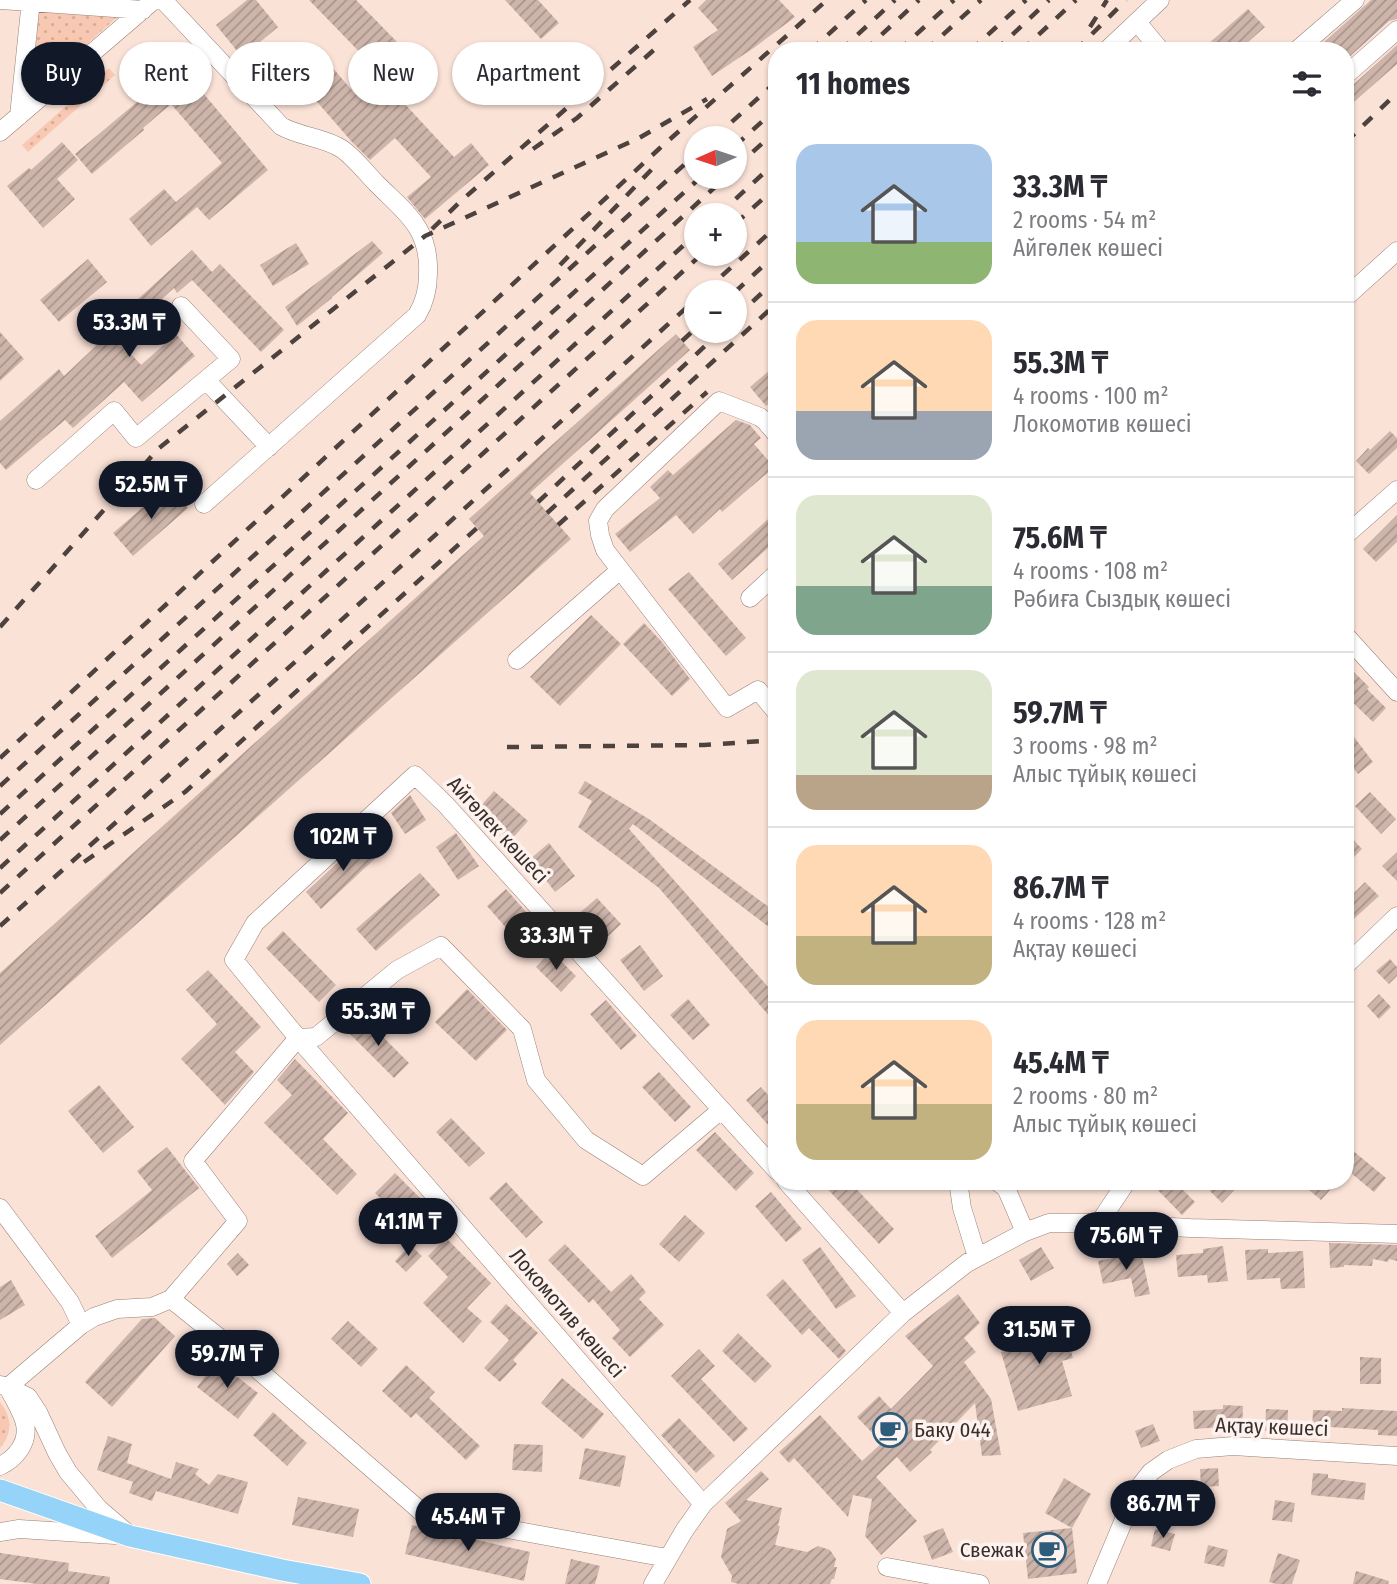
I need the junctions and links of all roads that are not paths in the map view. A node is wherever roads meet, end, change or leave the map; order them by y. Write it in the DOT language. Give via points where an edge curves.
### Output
graph roads {
  1 [pos="0,0"];
  2 [pos="163,0"];
  3 [pos="1160,0"];
  4 [pos="1355,0"];
  5 [pos="31,1"];
  6 [pos="149,5"];
  7 [pos="1137,22"];
  8 [pos="1397,30"];
  9 [pos="1116,42"];
  10 [pos="1154,42"];
  11 [pos="1306,42"];
  12 [pos="1354,68"];
  13 [pos="19,116"];
  14 [pos="0,132"];
  15 [pos="1397,251"];
  16 [pos="1354,291"];
  17 [pos="181,306"];
  18 [pos="206,380"];
  19 [pos="768,420"];
  20 [pos="268,447"];
  21 [pos="36,480"];
  22 [pos="1397,490"];
  23 [pos="204,504"];
  24 [pos="1354,528"];
  25 [pos="620,570"];
  26 [pos="768,581"];
  27 [pos="750,598"];
  28 [pos="1354,645"];
  29 [pos="517,660"];
  30 [pos="1397,692"];
  31 [pos="768,702"];
  32 [pos="1397,916"];
  33 [pos="1354,957"];
  34 [pos="234,960"];
  35 [pos="298,1038"];
  36 [pos="721,1110"];
  37 [pos="768,1161"];
  38 [pos="794,1190"];
  39 [pos="959,1190"];
  40 [pos="1007,1190"];
  41 [pos="1122,1190"];
  42 [pos="0,1208"];
  43 [pos="1099,1223"];
  44 [pos="1026,1232"];
  45 [pos="1397,1234"];
  46 [pos="977,1257"];
  47 [pos="171,1299"];
  48 [pos="903,1313"];
  49 [pos="81,1325"];
  50 [pos="4,1386"];
  51 [pos="1397,1455"];
  52 [pos="0,1466"];
  53 [pos="0,1490"];
  54 [pos="703,1504"];
  55 [pos="0,1532"];
  56 [pos="130,1536"];
  57 [pos="667,1558"];
  58 [pos="887,1567"];
  59 [pos="281,1577"];
  60 [pos="1097,1583"];
  61 [pos="360,1584"];
  62 [pos="653,1584"];
  63 [pos="980,1584"];
  1 -- 5 [label="street"];
  2 -- 20 [label="street" via="281,126 342,149 413,220 429,256 424,304 418,316"];
  3 -- 7 [label="street"];
  4 -- 11 [label="street"];
  5 -- 6 [label="street"];
  5 -- 13 [label="street"];
  6 -- 13 [label="street"];
  7 -- 9 [label="street"];
  7 -- 10 [label="street"];
  8 -- 12 [label="street"];
  13 -- 14 [label="street"];
  15 -- 16 [label="street"];
  17 -- 18 [label="street" via="231,359"];
  18 -- 20 [label="street"];
  18 -- 21 [label="street" via="136,438 114,411"];
  19 -- 25 [label="street" via="719,401 605,509 598,521 600,536"];
  20 -- 23 [label="street"];
  22 -- 24 [label="street"];
  25 -- 29 [label="street"];
  25 -- 31 [label="street" via="727,708 758,690"];
  26 -- 27 [label="street"];
  28 -- 30 [label="street"];
  32 -- 33 [label="street"];
  34 -- 35 [label="street, Локомотив көшесі"];
  34 -- 36 [label="street, Айгөлек көшесі" via="256,923 415,775"];
  35 -- 36 [label="street" via="316,1037 397,970 441,947 522,1029 536,1080 586,1140 643,1176"];
  35 -- 47 [label="street" via="193,1161 238,1221"];
  35 -- 54 [label="street, Локомотив көшесі"];
  36 -- 37 [label="street, Айгөлек көшесі"];
  38 -- 48 [label="street"];
  39 -- 46 [label="street"];
  40 -- 44 [label="street"];
  41 -- 43 [label="street"];
  42 -- 49 [label="street" via="70,1302"];
  43 -- 44 [label="street" via="1049,1223"];
  43 -- 45 [label="street"];
  44 -- 46 [label="street"];
  46 -- 48 [label="street"];
  47 -- 49 [label="street" via="152,1307 117,1309"];
  47 -- 57 [label="street" via="424,1514"];
  48 -- 54 [label="street"];
  49 -- 50 [label="street"];
  50 -- 52 [label="street" via="26,1425 19,1452"];
  50 -- 56 [label="street" via="27,1397 80,1488"];
  51 -- 60 [label="street, Ақтау көшесі" via="1233,1446 1196,1449 1168,1460 1151,1472 1136,1492"];
  53 -- 56 [label="main road"];
  54 -- 57 [label="street"];
  55 -- 56 [label="street" via="19,1529"];
  56 -- 59 [label="main road"];
  57 -- 62 [label="street"];
  58 -- 63 [label="street"];
  59 -- 61 [label="main road"];
}
